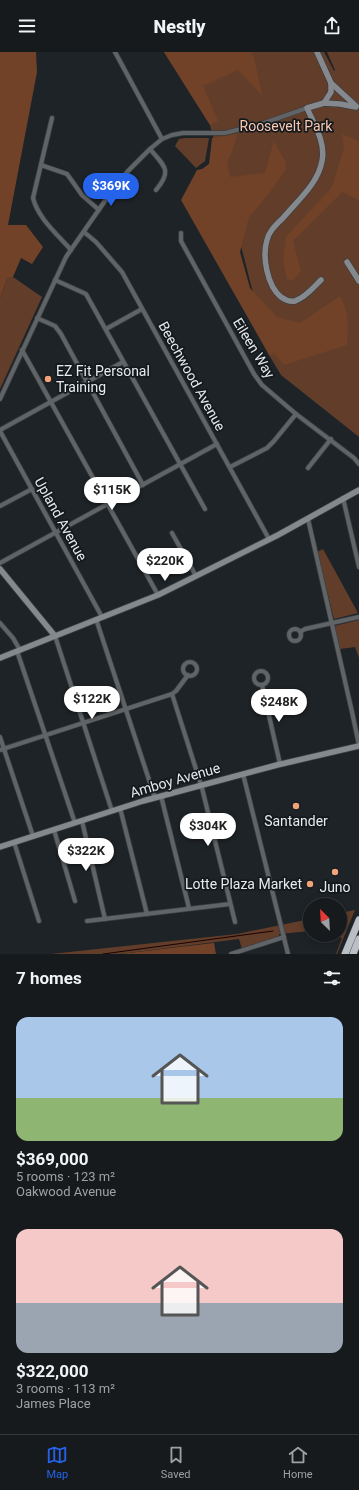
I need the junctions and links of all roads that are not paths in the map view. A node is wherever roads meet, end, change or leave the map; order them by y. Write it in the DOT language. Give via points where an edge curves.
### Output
graph roads {
  1 [pos="115,52"];
  2 [pos="318,52"];
  3 [pos="331,83"];
  4 [pos="324,103"];
  5 [pos="307,108"];
  6 [pos="357,108"];
  7 [pos="52,118"];
  8 [pos="162,139"];
  9 [pos="150,149"];
  10 [pos="42,166"];
  11 [pos="156,190"];
  12 [pos="98,210"];
  13 [pos="84,232"];
  14 [pos="181,233"];
  15 [pos="71,250"];
  16 [pos="347,262"];
  17 [pos="55,280"];
  18 [pos="321,280"];
  19 [pos="359,281"];
  20 [pos="142,309"];
  21 [pos="37,318"];
  22 [pos="106,329"];
  23 [pos="22,350"];
  24 [pos="123,362"];
  25 [pos="88,382"];
  26 [pos="0,399"];
  27 [pos="51,402"];
  28 [pos="296,414"];
  29 [pos="0,430"];
  30 [pos="331,439"];
  31 [pos="217,444"];
  32 [pos="180,464"];
  33 [pos="359,464"];
  34 [pos="230,467"];
  35 [pos="308,468"];
  36 [pos="143,485"];
  37 [pos="32,489"];
  38 [pos="359,490"];
  39 [pos="343,498"];
  40 [pos="108,504"];
  41 [pos="0,506"];
  42 [pos="205,509"];
  43 [pos="308,519"];
  44 [pos="56,532"];
  45 [pos="172,533"];
  46 [pos="269,539"];
  47 [pos="0,563"];
  48 [pos="359,567"];
  49 [pos="0,569"];
  50 [pos="196,576"];
  51 [pos="158,595"];
  52 [pos="102,617"];
  53 [pos="359,617"];
  54 [pos="96,619"];
  55 [pos="0,623"];
  56 [pos="332,624"];
  57 [pos="300,632"];
  58 [pos="55,636"];
  59 [pos="19,650"];
  60 [pos="0,658"];
  61 [pos="188,675"];
  62 [pos="262,685"];
  63 [pos="172,694"];
  64 [pos="126,709"];
  65 [pos="84,723"];
  66 [pos="46,735"];
  67 [pos="0,737"];
  68 [pos="359,745"];
  69 [pos="2,749"];
  70 [pos="280,764"];
  71 [pos="243,774"];
  72 [pos="201,785"];
  73 [pos="158,797"];
  74 [pos="120,808"];
  75 [pos="112,811"];
  76 [pos="82,821"];
  77 [pos="75,823"];
  78 [pos="54,830"];
  79 [pos="33,836"];
  80 [pos="14,842"];
  81 [pos="0,847"];
  82 [pos="75,901"];
  83 [pos="230,904"];
  84 [pos="189,908"];
  85 [pos="147,914"];
  86 [pos="105,919"];
  87 [pos="359,920"];
  88 [pos="39,921"];
  89 [pos="87,921"];
  90 [pos="235,922"];
  91 [pos="284,937"];
  92 [pos="359,939"];
  93 [pos="231,954"];
  94 [pos="288,954"];
  95 [pos="345,954"];
  96 [pos="353,954"];
  1 -- 8 [label="street"];
  2 -- 3 [label="street"];
  3 -- 4 [label="street" via="331,92"];
  3 -- 6 [label="street"];
  4 -- 5 [label="street"];
  4 -- 6 [label="street"];
  5 -- 8 [label="street" via="225,133 182,133"];
  5 -- 18 [label="street" via="321,142 322,162 310,186 268,235 267,269 269,282 275,292 291,302 299,299"];
  7 -- 10 [label="street"];
  8 -- 9 [label="street"];
  9 -- 11 [label="street" via="166,174 164,181"];
  9 -- 12 [label="street" via="128,171"];
  10 -- 12 [label="street" via="67,174 82,195"];
  10 -- 15 [label="street" via="34,191 35,203 46,222"];
  12 -- 13 [label="street"];
  13 -- 15 [label="street"];
  13 -- 20 [label="street, Beechwood Avenue" via="119,268"];
  14 -- 28 [label="street, Eileen Way" via="181,241 254,374 262,385"];
  15 -- 17 [label="street"];
  16 -- 19 [label="street"];
  17 -- 21 [label="street"];
  17 -- 22 [label="street" via="86,294"];
  20 -- 22 [label="street"];
  20 -- 31 [label="street, Beechwood Avenue"];
  21 -- 23 [label="street"];
  21 -- 25 [label="street" via="58,329"];
  22 -- 24 [label="street"];
  23 -- 26 [label="street"];
  23 -- 27 [label="street"];
  24 -- 25 [label="street"];
  24 -- 32 [label="street"];
  25 -- 27 [label="street"];
  25 -- 36 [label="street"];
  27 -- 29 [label="street"];
  27 -- 40 [label="street"];
  28 -- 30 [label="street, Eileen Way"];
  28 -- 34 [label="street" via="267,448"];
  29 -- 37 [label="street, Upland Avenue"];
  30 -- 33 [label="street, Eileen Way"];
  30 -- 35 [label="street"];
  31 -- 32 [label="street"];
  31 -- 34 [label="street, Beechwood Avenue"];
  32 -- 36 [label="street"];
  32 -- 42 [label="street"];
  34 -- 46 [label="street, Beechwood Avenue"];
  36 -- 40 [label="street"];
  37 -- 41 [label="street"];
  37 -- 44 [label="street, Upland Avenue"];
  38 -- 39 [label="street"];
  39 -- 43 [label="street"];
  39 -- 48 [label="street"];
  40 -- 44 [label="street"];
  40 -- 51 [label="street"];
  43 -- 46 [label="street"];
  43 -- 56 [label="street"];
  44 -- 47 [label="street"];
  44 -- 52 [label="street, Upland Avenue"];
  45 -- 50 [label="street"];
  46 -- 50 [label="street"];
  49 -- 58 [label="street"];
  50 -- 51 [label="street"];
  51 -- 52 [label="street"];
  52 -- 54 [label="street"];
  53 -- 56 [label="street"];
  54 -- 58 [label="street"];
  54 -- 64 [label="street"];
  55 -- 59 [label="street"];
  56 -- 57 [label="street"];
  56 -- 68 [label="street"];
  58 -- 59 [label="street"];
  58 -- 65 [label="street"];
  59 -- 60 [label="street"];
  59 -- 66 [label="street"];
  61 -- 63 [label="street"];
  62 -- 70 [label="street"];
  63 -- 64 [label="street"];
  63 -- 72 [label="street"];
  64 -- 65 [label="street"];
  64 -- 73 [label="street"];
  65 -- 66 [label="street"];
  65 -- 75 [label="street"];
  66 -- 69 [label="street"];
  66 -- 77 [label="street"];
  67 -- 69 [label="street"];
  68 -- 70 [label="street, Amboy Avenue"];
  69 -- 79 [label="street"];
  70 -- 71 [label="street, Amboy Avenue"];
  71 -- 72 [label="street, Amboy Avenue"];
  71 -- 91 [label="street"];
  72 -- 73 [label="street, Amboy Avenue"];
  72 -- 83 [label="street"];
  73 -- 74 [label="street, Amboy Avenue"];
  73 -- 84 [label="street"];
  74 -- 75 [label="street, Amboy Avenue"];
  74 -- 85 [label="street"];
  75 -- 76 [label="street, Amboy Avenue"];
  76 -- 77 [label="street, Amboy Avenue"];
  76 -- 86 [label="street"];
  77 -- 78 [label="street, Amboy Avenue"];
  78 -- 79 [label="street, Amboy Avenue"];
  78 -- 82 [label="street"];
  79 -- 80 [label="street, Amboy Avenue"];
  80 -- 81 [label="street, Amboy Avenue"];
  80 -- 88 [label="street"];
  83 -- 84 [label="street"];
  83 -- 90 [label="street"];
  84 -- 85 [label="street"];
  85 -- 86 [label="street"];
  86 -- 89 [label="street"];
  87 -- 95 [label="highway"];
  91 -- 93 [label="street"];
  91 -- 94 [label="street"];
  92 -- 96 [label="highway"];
}
